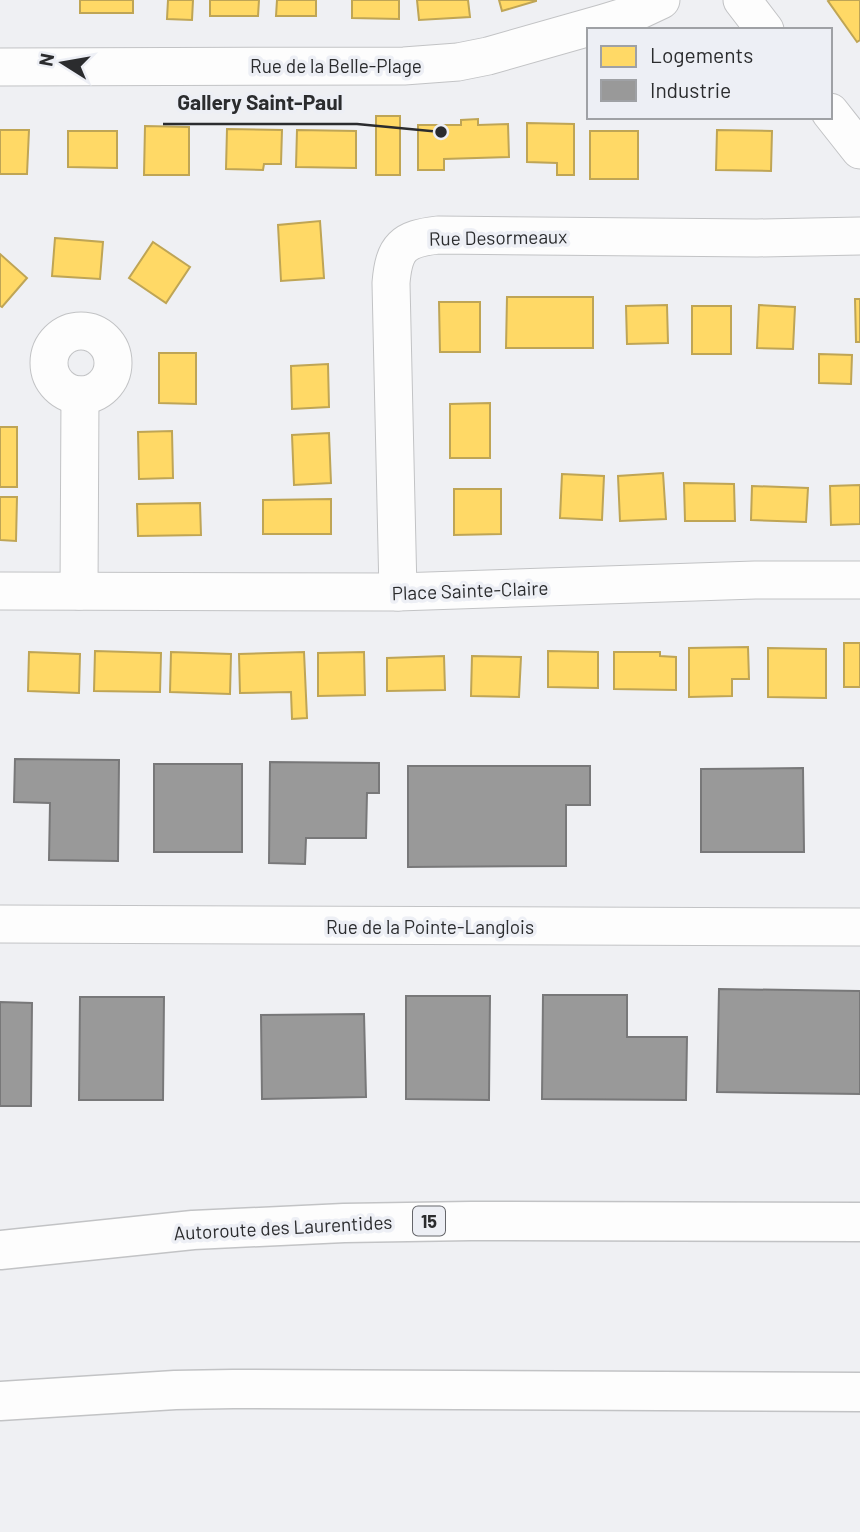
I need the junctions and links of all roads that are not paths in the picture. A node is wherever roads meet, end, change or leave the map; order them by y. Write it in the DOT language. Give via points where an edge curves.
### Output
graph roads {
  1 [pos="661,0"];
  2 [pos="742,0"];
  3 [pos="587,28"];
  4 [pos="588,28"];
  5 [pos="763,28"];
  6 [pos="0,67"];
  7 [pos="832,115"];
  8 [pos="860,150"];
  9 [pos="860,236"];
  10 [pos="80,395"];
  11 [pos="860,580"];
  12 [pos="0,591"];
  13 [pos="79,591"];
  14 [pos="398,592"];
  15 [pos="0,924"];
  16 [pos="860,927"];
  17 [pos="860,1222"];
  18 [pos="0,1250"];
  19 [pos="860,1392"];
  20 [pos="0,1401"];
  1 -- 4 [label="street, Rue de la Belle-Plage"];
  2 -- 5 [label="street"];
  3 -- 6 [label="street, Rue de la Belle-Plage" via="458,62 404,66"];
  7 -- 8 [label="street"];
  9 -- 14 [label="street, Rue Desormeaux" via="438,235 409,242 394,258 391,282"];
  10 -- 13 [label="street"];
  11 -- 14 [label="street, Place Sainte-Claire"];
  12 -- 13 [label="street, Place Sainte-Claire"];
  13 -- 14 [label="street, Place Sainte-Claire"];
  15 -- 16 [label="street, Rue de la Pointe-Langlois"];
  17 -- 18 [label="highway, Autoroute des Laurentides / 15" via="333,1223 193,1230"];
  19 -- 20 [label="highway" via="175,1390"];
}
